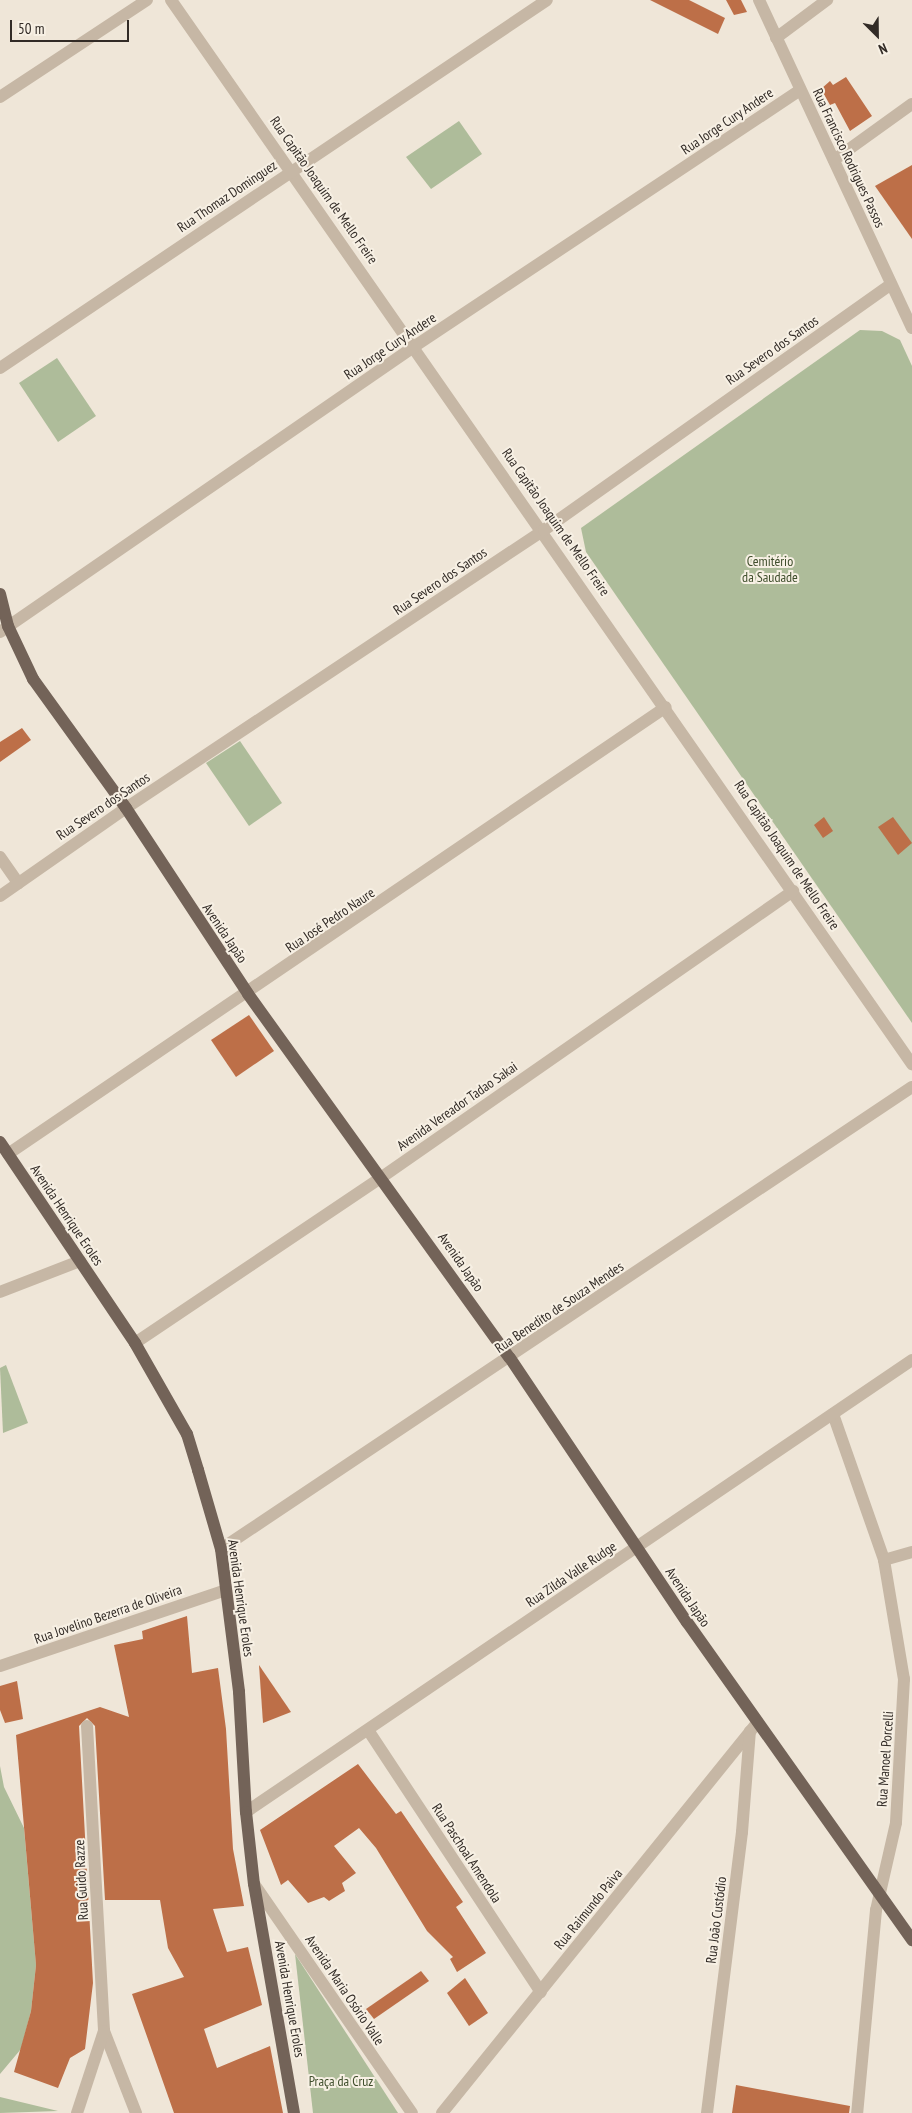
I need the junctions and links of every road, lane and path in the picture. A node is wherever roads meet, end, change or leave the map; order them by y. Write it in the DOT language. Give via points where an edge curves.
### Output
graph roads {
  1 [pos="147,0"];
  2 [pos="171,0"];
  3 [pos="546,0"];
  4 [pos="759,0"];
  5 [pos="827,0"];
  6 [pos="776,38"];
  7 [pos="800,90"];
  8 [pos="0,97"];
  9 [pos="912,104"];
  10 [pos="834,160"];
  11 [pos="292,171"];
  12 [pos="891,284"];
  13 [pos="912,328"];
  14 [pos="415,346"];
  15 [pos="0,368"];
  16 [pos="544,530"];
  17 [pos="0,594"];
  18 [pos="4,629"];
  19 [pos="666,707"];
  20 [pos="126,808"];
  21 [pos="0,857"];
  22 [pos="18,883"];
  23 [pos="793,891"];
  24 [pos="0,896"];
  25 [pos="248,994"];
  26 [pos="912,1064"];
  27 [pos="912,1087"];
  28 [pos="0,1142"];
  29 [pos="8,1154"];
  30 [pos="382,1177"];
  31 [pos="80,1262"];
  32 [pos="0,1292"];
  33 [pos="135,1343"];
  34 [pos="510,1358"];
  35 [pos="912,1360"];
  36 [pos="833,1414"];
  37 [pos="636,1547"];
  38 [pos="221,1549"];
  39 [pos="912,1552"];
  40 [pos="884,1560"];
  41 [pos="226,1590"];
  42 [pos="0,1666"];
  43 [pos="87,1726"];
  44 [pos="753,1727"];
  45 [pos="368,1730"];
  46 [pos="246,1812"];
  47 [pos="254,1884"];
  48 [pos="880,1891"];
  49 [pos="912,1940"];
  50 [pos="541,1992"];
  51 [pos="104,2032"];
  52 [pos="77,2113"];
  53 [pos="136,2113"];
  54 [pos="294,2113"];
  55 [pos="412,2113"];
  56 [pos="442,2113"];
  57 [pos="707,2113"];
  58 [pos="857,2113"];
  1 -- 8 [label="street"];
  2 -- 11 [label="street, Rua Capitão Joaquim de Mello Freire"];
  3 -- 11 [label="street, Rua Thomaz Dominguez"];
  4 -- 6 [label="street, Rua Francisco Rodrigues Passos"];
  5 -- 6 [label="street"];
  6 -- 7 [label="street, Rua Francisco Rodrigues Passos"];
  7 -- 10 [label="street, Rua Francisco Rodrigues Passos"];
  7 -- 14 [label="street, Rua Jorge Cury Andere"];
  9 -- 10 [label="street"];
  10 -- 12 [label="street, Rua Francisco Rodrigues Passos"];
  11 -- 14 [label="street, Rua Capitão Joaquim de Mello Freire"];
  11 -- 15 [label="street, Rua Thomaz Dominguez"];
  12 -- 13 [label="street, Rua Francisco Rodrigues Passos"];
  12 -- 16 [label="street, Rua Severo dos Santos"];
  14 -- 16 [label="street, Rua Capitão Joaquim de Mello Freire"];
  14 -- 18 [label="street, Rua Jorge Cury Andere"];
  16 -- 19 [label="street, Rua Capitão Joaquim de Mello Freire"];
  16 -- 20 [label="street, Rua Severo dos Santos"];
  17 -- 18 [label="main road, Avenida Japão"];
  18 -- 20 [label="main road, Avenida Japão" via="33,679"];
  19 -- 23 [label="street, Rua Capitão Joaquim de Mello Freire"];
  19 -- 25 [label="street, Rua José Pedro Naure"];
  20 -- 22 [label="street, Rua Severo dos Santos"];
  20 -- 25 [label="main road, Avenida Japão"];
  21 -- 22 [label="street"];
  22 -- 24 [label="street, Rua Severo dos Santos"];
  23 -- 26 [label="street, Rua Capitão Joaquim de Mello Freire"];
  23 -- 30 [label="street, Avenida Vereador Tadao Sakai"];
  25 -- 29 [label="street, Rua José Pedro Naure"];
  25 -- 30 [label="main road, Avenida Japão"];
  27 -- 34 [label="street, Rua Benedito de Souza Mendes"];
  28 -- 29 [label="main road, Avenida Henrique Eroles"];
  29 -- 31 [label="main road, Avenida Henrique Eroles"];
  30 -- 33 [label="street, Avenida Vereador Tadao Sakai"];
  30 -- 34 [label="main road, Avenida Japão"];
  31 -- 32 [label="street"];
  31 -- 33 [label="main road, Avenida Henrique Eroles"];
  33 -- 38 [label="main road, Avenida Henrique Eroles" via="187,1434"];
  34 -- 37 [label="main road, Avenida Japão"];
  34 -- 38 [label="street, Rua Benedito de Souza Mendes"];
  35 -- 36 [label="street, Rua Zilda Valle Rudge"];
  36 -- 37 [label="street, Rua Zilda Valle Rudge"];
  36 -- 40 [label="street, Rua Manoel Porcelli"];
  37 -- 44 [label="main road, Avenida Japão"];
  37 -- 45 [label="street, Rua Zilda Valle Rudge"];
  38 -- 41 [label="main road, Avenida Henrique Eroles"];
  39 -- 40 [label="street"];
  40 -- 48 [label="street, Rua Manoel Porcelli" via="902,1662 904,1720 896,1823"];
  41 -- 42 [label="street, Rua Jovelino Bezerra de Oliveira"];
  41 -- 46 [label="main road, Avenida Henrique Eroles" via="239,1692"];
  43 -- 51 [label="street, Rua Guido Razze"];
  44 -- 48 [label="main road, Avenida Japão"];
  44 -- 50 [label="street, Rua Raimundo Paiva"];
  44 -- 57 [label="street, Rua João Custódio"];
  45 -- 46 [label="street, Rua Zilda Valle Rudge"];
  45 -- 50 [label="street, Rua Paschoal Amendola"];
  46 -- 47 [label="main road, Avenida Henrique Eroles"];
  47 -- 54 [label="main road, Avenida Henrique Eroles"];
  47 -- 55 [label="street, Avenida Maria Osório Valle"];
  48 -- 49 [label="main road, Avenida Japão"];
  48 -- 58 [label="street, Rua Manoel Porcelli"];
  50 -- 56 [label="street, Rua Raimundo Paiva"];
  51 -- 52 [label="street"];
  51 -- 53 [label="street"];
}
